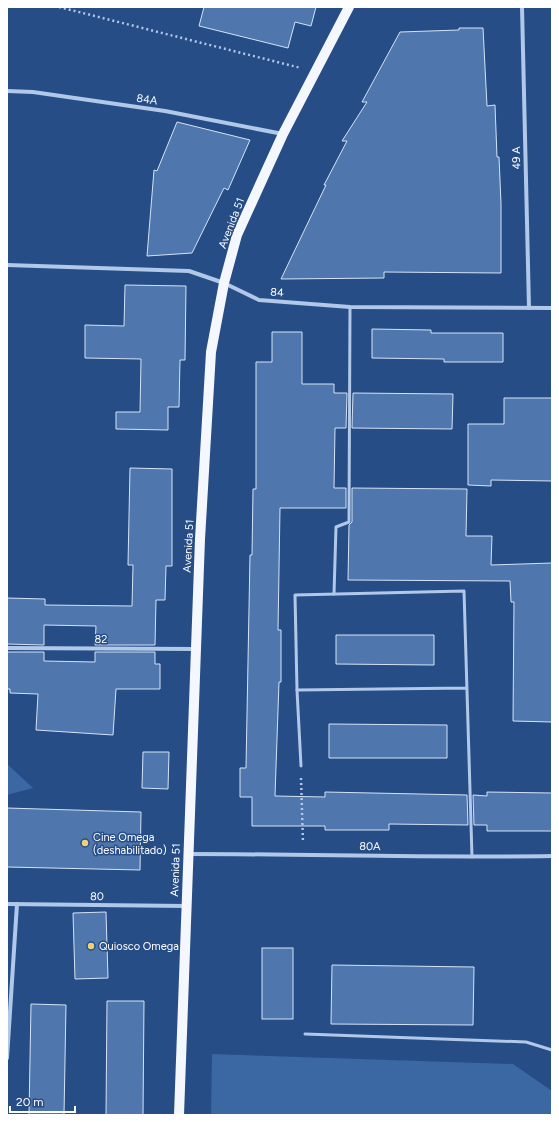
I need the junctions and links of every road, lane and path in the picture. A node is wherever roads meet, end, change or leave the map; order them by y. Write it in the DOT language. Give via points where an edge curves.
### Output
graph roads {
  1 [pos="59,7"];
  2 [pos="350,7"];
  3 [pos="522,7"];
  4 [pos="315,71"];
  5 [pos="7,91"];
  6 [pos="283,134"];
  7 [pos="7,265"];
  8 [pos="224,283"];
  9 [pos="350,307"];
  10 [pos="529,308"];
  11 [pos="552,308"];
  12 [pos="334,594"];
  13 [pos="7,648"];
  14 [pos="196,649"];
  15 [pos="467,688"];
  16 [pos="297,690"];
  17 [pos="301,766"];
  18 [pos="188,854"];
  19 [pos="303,854"];
  20 [pos="552,856"];
  21 [pos="472,857"];
  22 [pos="7,904"];
  23 [pos="16,904"];
  24 [pos="186,906"];
  25 [pos="305,1034"];
  26 [pos="552,1050"];
  27 [pos="7,1058"];
  28 [pos="178,1115"];
  1 -- 4 [label="path"];
  2 -- 4 [label="main road, Avenida 51"];
  3 -- 10 [label="street, 49 A"];
  4 -- 6 [label="main road, Avenida 51"];
  5 -- 6 [label="street, 84A" via="33,92 165,111"];
  6 -- 8 [label="main road, Avenida 51" via="237,235"];
  7 -- 8 [label="street, 84" via="189,271"];
  8 -- 9 [label="street, 84" via="259,300"];
  8 -- 14 [label="main road, Avenida 51" via="211,352"];
  9 -- 10 [label="street, 84"];
  9 -- 12 [label="lane" via="348,522 336,526"];
  10 -- 11 [label="street, 84"];
  12 -- 15 [label="lane" via="464,591"];
  12 -- 16 [label="lane" via="295,595"];
  13 -- 14 [label="street, 82"];
  14 -- 18 [label="main road, Avenida 51"];
  15 -- 16 [label="lane"];
  15 -- 21 [label="lane"];
  16 -- 17 [label="lane"];
  17 -- 19 [label="path"];
  18 -- 19 [label="street, 80A"];
  18 -- 24 [label="main road, Avenida 51"];
  19 -- 21 [label="street, 80A"];
  20 -- 21 [label="street, 80A"];
  22 -- 23 [label="street, 80"];
  23 -- 24 [label="street, 80"];
  23 -- 27 [label="street"];
  24 -- 28 [label="main road, Avenida 51"];
  25 -- 26 [label="lane" via="526,1042"];
}
